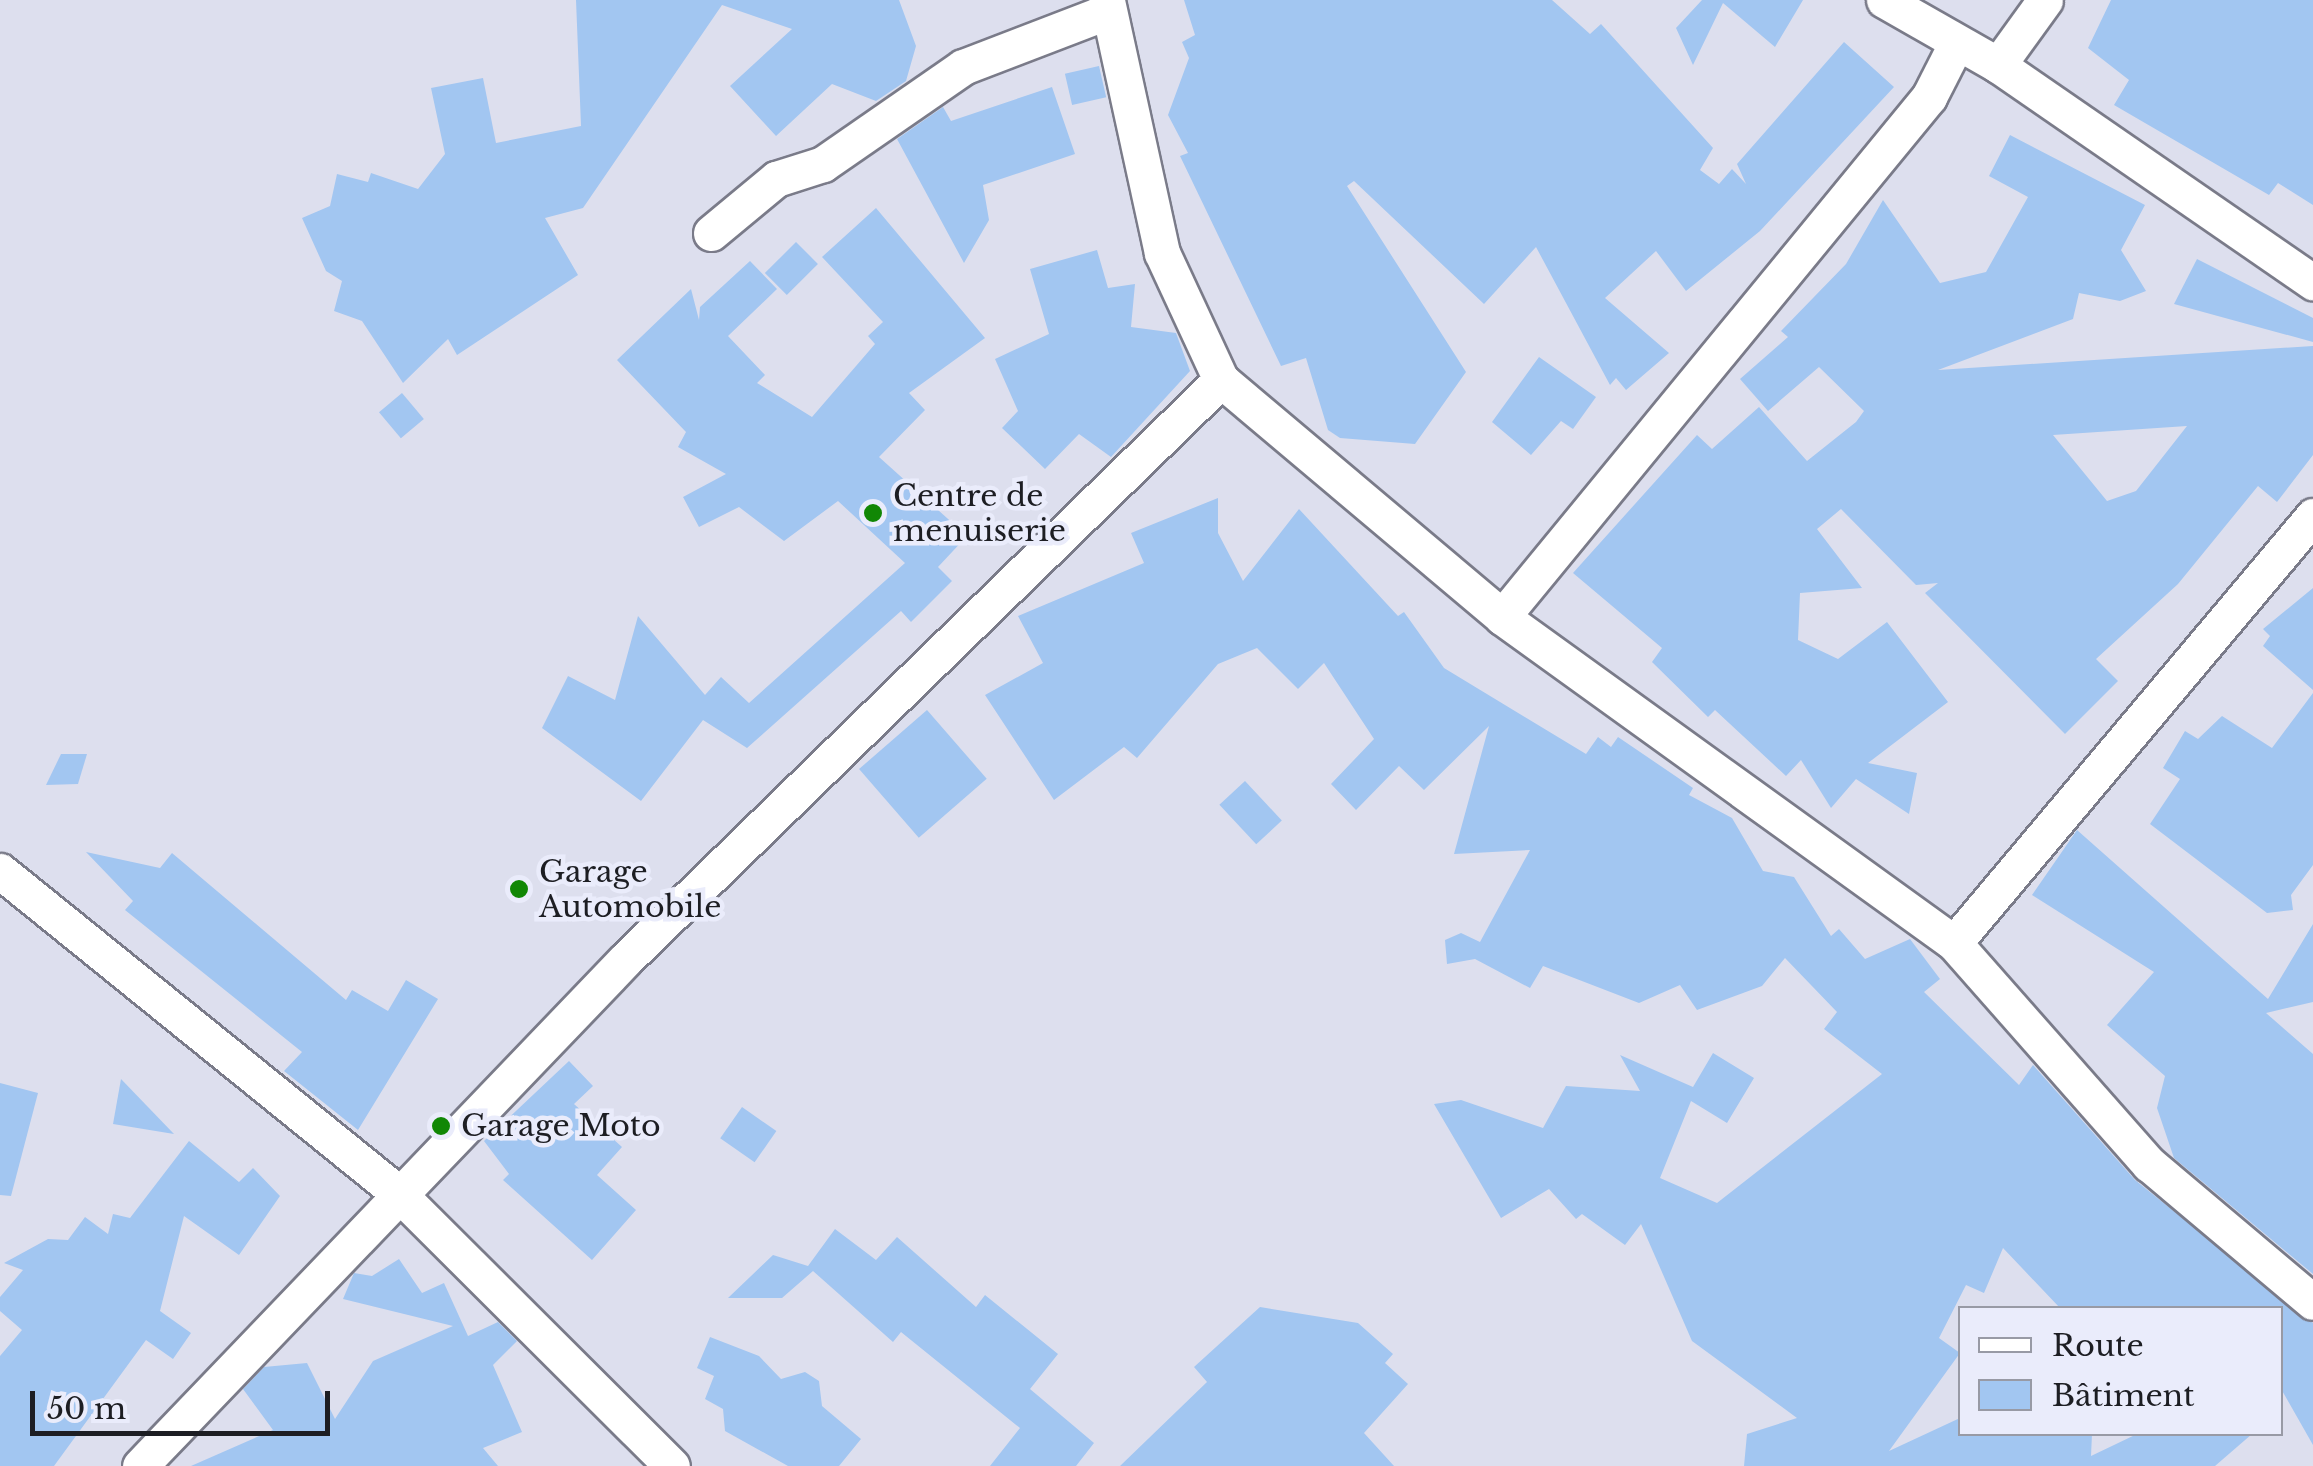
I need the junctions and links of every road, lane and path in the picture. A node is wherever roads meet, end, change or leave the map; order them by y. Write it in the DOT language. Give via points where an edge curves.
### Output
graph roads {
  1 [pos="1884,0"];
  2 [pos="2045,0"];
  3 [pos="1107,6"];
  4 [pos="1955,46"];
  5 [pos="1998,65"];
  6 [pos="711,233"];
  7 [pos="2313,282"];
  8 [pos="1221,380"];
  9 [pos="2313,516"];
  10 [pos="1502,618"];
  11 [pos="0,870"];
  12 [pos="1954,943"];
  13 [pos="397,1192"];
  14 [pos="2313,1302"];
  15 [pos="140,1466"];
  16 [pos="672,1466"];
  1 -- 4 [label="street"];
  2 -- 5 [label="street"];
  3 -- 6 [label="street" via="963,67 823,164 776,179"];
  3 -- 8 [label="street" via="1162,252"];
  4 -- 5 [label="street"];
  4 -- 10 [label="street" via="1928,97"];
  5 -- 7 [label="street"];
  8 -- 10 [label="street"];
  8 -- 13 [label="street"];
  9 -- 12 [label="street"];
  10 -- 12 [label="street"];
  11 -- 13 [label="street"];
  12 -- 14 [label="street" via="2149,1164"];
  13 -- 15 [label="street"];
  13 -- 16 [label="street"];
}
